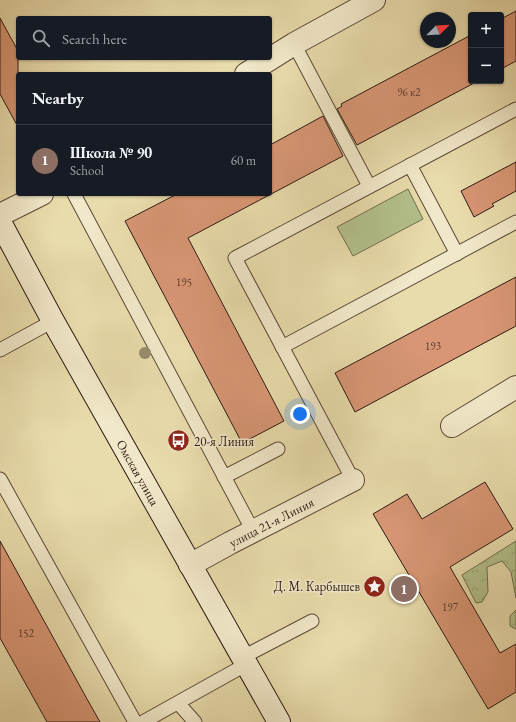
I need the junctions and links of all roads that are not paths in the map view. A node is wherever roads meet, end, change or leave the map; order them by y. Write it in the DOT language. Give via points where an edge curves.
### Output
graph roads {
  1 [pos="374,0"];
  2 [pos="294,44"];
  3 [pos="272,58"];
  4 [pos="268,60"];
  5 [pos="249,72"];
  6 [pos="516,108"];
  7 [pos="410,165"];
  8 [pos="370,186"];
  9 [pos="38,196"];
  10 [pos="75,196"];
  11 [pos="0,215"];
  12 [pos="0,222"];
  13 [pos="516,222"];
  14 [pos="457,254"];
  15 [pos="54,321"];
  16 [pos="282,346"];
  17 [pos="0,350"];
  18 [pos="516,387"];
  19 [pos="452,426"];
  20 [pos="278,448"];
  21 [pos="224,477"];
  22 [pos="0,479"];
  23 [pos="353,480"];
  24 [pos="253,531"];
  25 [pos="190,566"];
  26 [pos="312,621"];
  27 [pos="245,661"];
  28 [pos="178,703"];
  29 [pos="135,722"];
  30 [pos="143,722"];
  31 [pos="195,722"];
  32 [pos="279,722"];
  1 -- 2 [label="main road"];
  2 -- 3 [label="main road"];
  2 -- 8 [label="lane"];
  4 -- 5 [label="main road"];
  6 -- 7 [label="lane"];
  7 -- 8 [label="lane"];
  7 -- 14 [label="lane"];
  8 -- 16 [label="lane" via="235,258"];
  9 -- 11 [label="main road"];
  10 -- 21 [label="lane"];
  12 -- 15 [label="main road, Омская улица"];
  13 -- 14 [label="lane"];
  14 -- 16 [label="lane"];
  15 -- 17 [label="lane"];
  15 -- 25 [label="main road, Омская улица"];
  16 -- 23 [label="lane"];
  18 -- 19 [label="main road"];
  20 -- 21 [label="lane"];
  21 -- 24 [label="lane"];
  22 -- 29 [label="lane"];
  23 -- 24 [label="main road, улица 21-я Линия"];
  24 -- 25 [label="main road, улица 21-я Линия"];
  25 -- 27 [label="main road, Омская улица"];
  26 -- 27 [label="lane"];
  27 -- 28 [label="lane"];
  27 -- 32 [label="main road, Омская улица"];
  28 -- 30 [label="lane"];
  28 -- 31 [label="lane"];
}
